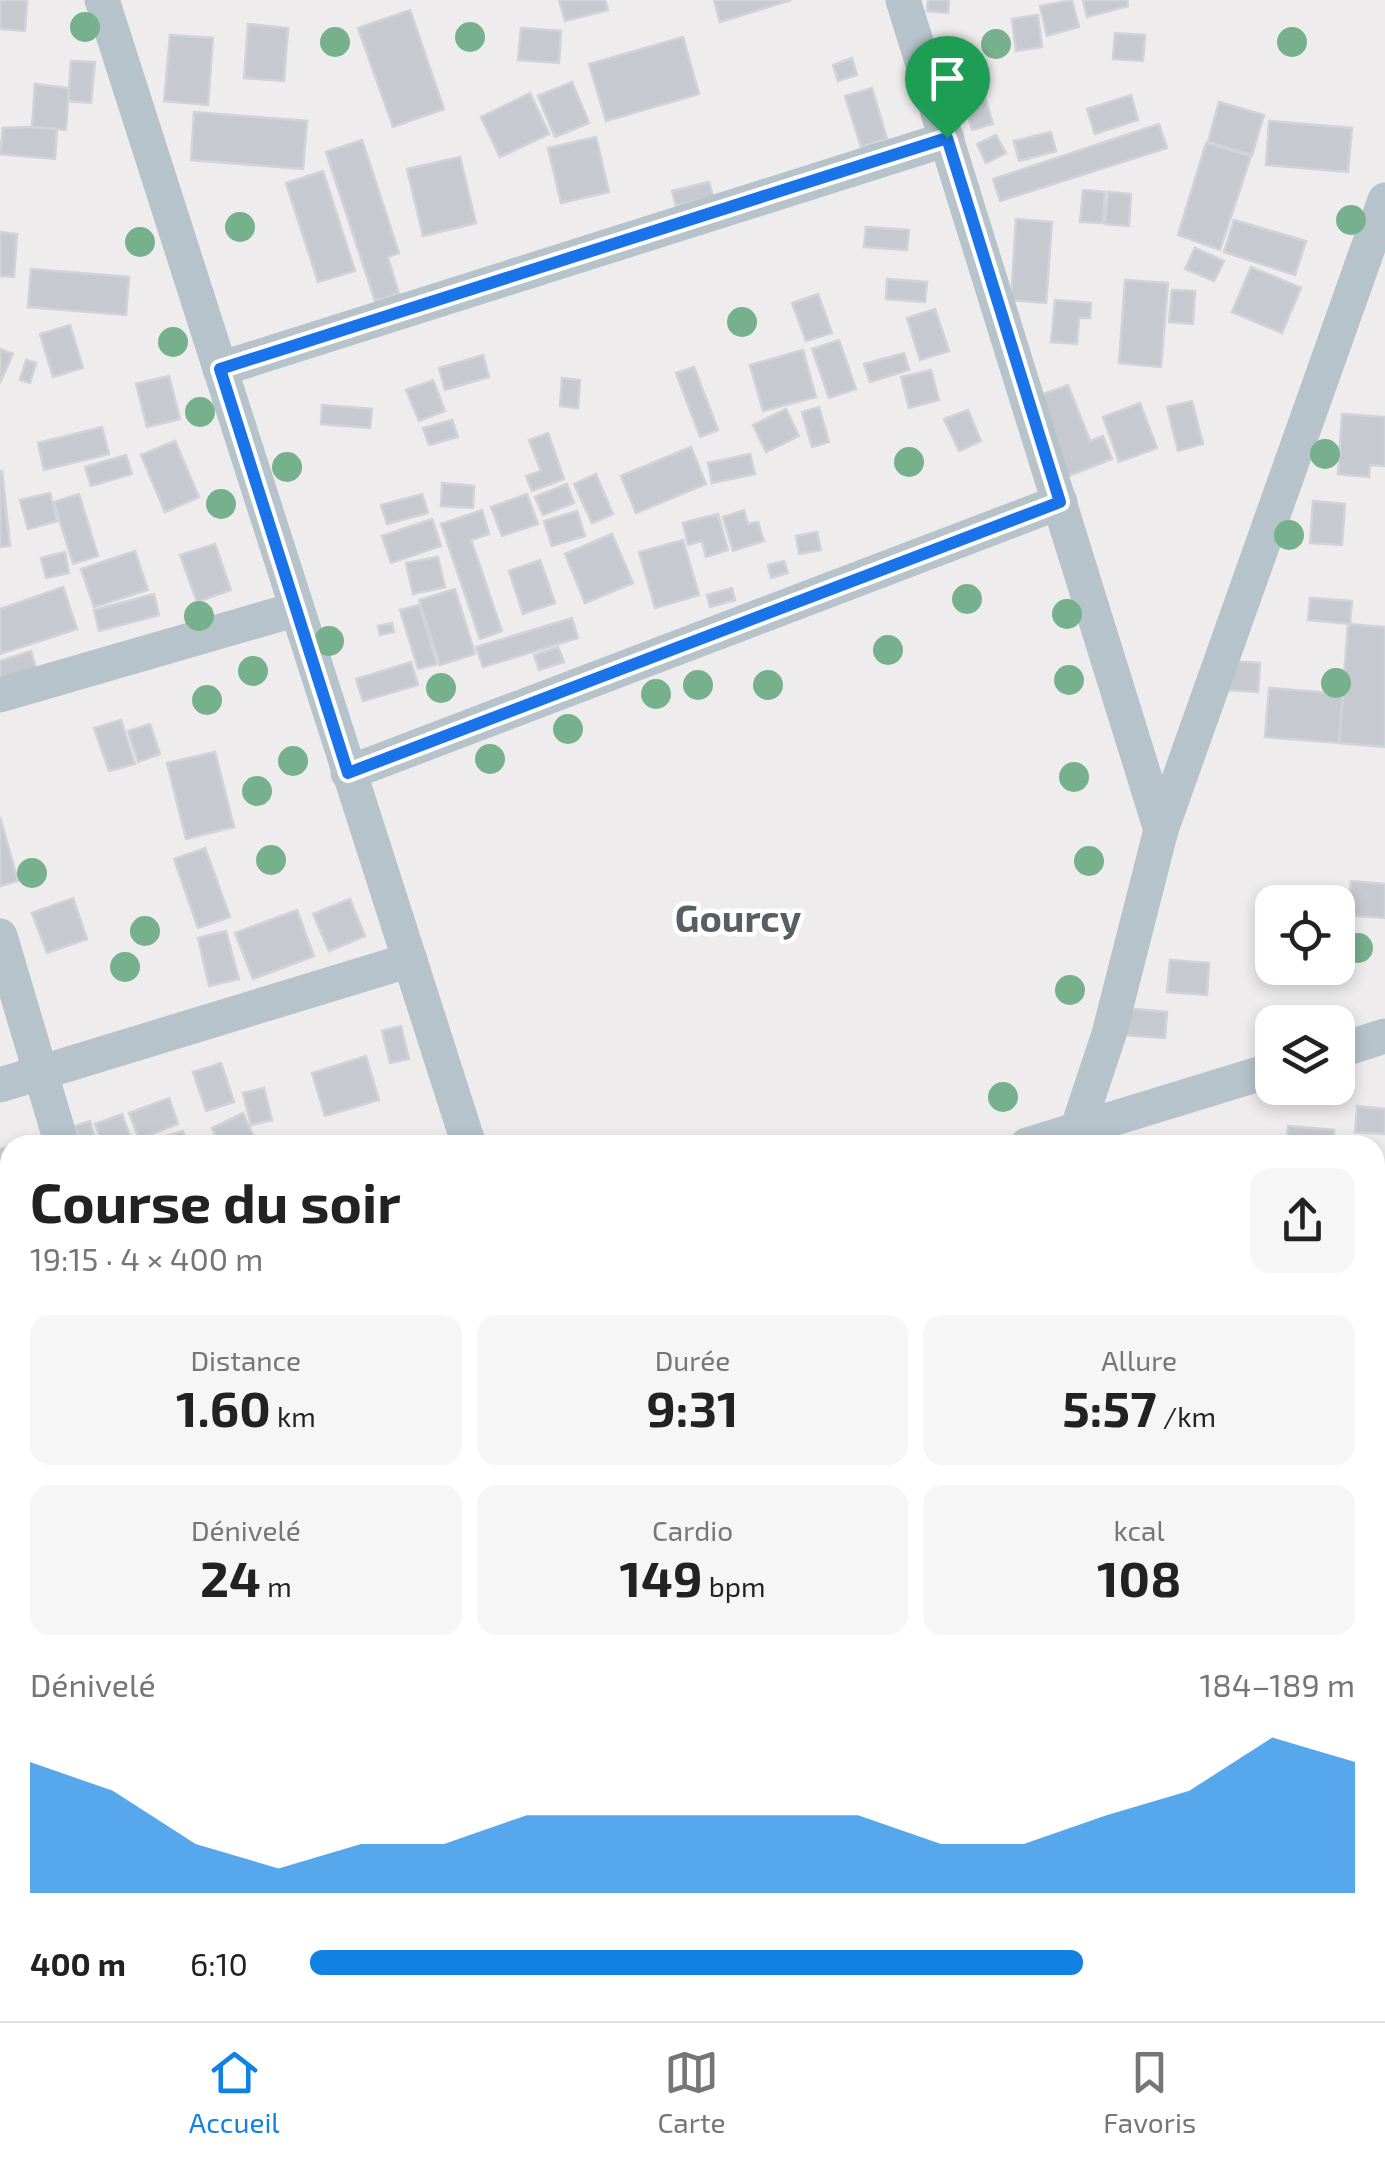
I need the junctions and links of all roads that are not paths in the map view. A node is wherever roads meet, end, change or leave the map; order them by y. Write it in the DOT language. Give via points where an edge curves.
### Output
graph roads {
  1 [pos="102,0"];
  2 [pos="903,0"];
  3 [pos="947,138"];
  4 [pos="1385,200"];
  5 [pos="220,369"];
  6 [pos="1060,502"];
  7 [pos="297,609"];
  8 [pos="0,695"];
  9 [pos="348,773"];
  10 [pos="1162,830"];
  11 [pos="0,936"];
  12 [pos="410,960"];
  13 [pos="1385,1036"];
  14 [pos="1355,1045"];
  15 [pos="40,1073"];
  16 [pos="1255,1075"];
  17 [pos="0,1084"];
  18 [pos="1078,1127"];
  19 [pos="59,1135"];
  20 [pos="466,1135"];
  21 [pos="1055,1135"];
  1 -- 5 [label="street"];
  2 -- 3 [label="street"];
  3 -- 5 [label="street"];
  3 -- 6 [label="street"];
  4 -- 10 [label="street"];
  5 -- 7 [label="street"];
  6 -- 9 [label="street"];
  6 -- 10 [label="street"];
  7 -- 8 [label="street"];
  7 -- 9 [label="street"];
  9 -- 12 [label="street"];
  10 -- 18 [label="street"];
  11 -- 15 [label="street"];
  12 -- 15 [label="street"];
  12 -- 20 [label="street"];
  13 -- 14 [label="street"];
  15 -- 17 [label="street"];
  15 -- 19 [label="street"];
  16 -- 18 [label="street"];
  18 -- 21 [label="street"];
}
